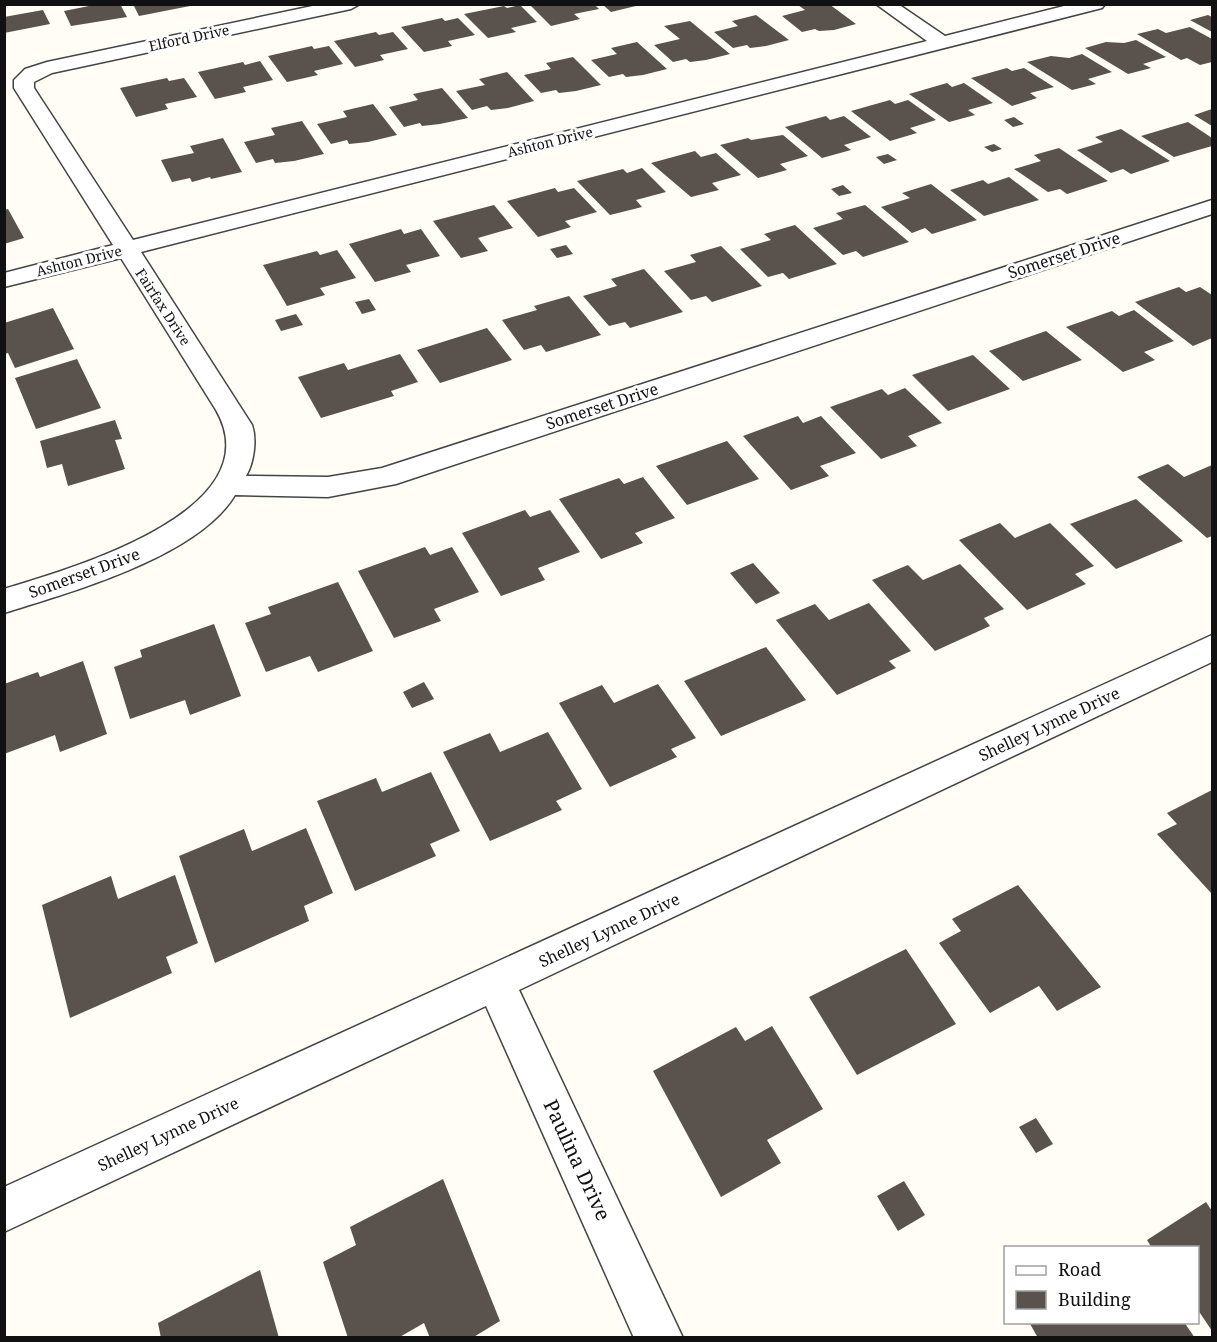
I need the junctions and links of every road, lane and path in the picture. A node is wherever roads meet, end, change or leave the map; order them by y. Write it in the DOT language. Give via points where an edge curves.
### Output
graph roads {
  1 [pos="351,4"];
  2 [pos="885,4"];
  3 [pos="1096,4"];
  4 [pos="270,12"];
  5 [pos="942,43"];
  6 [pos="27,76"];
  7 [pos="1212,207"];
  8 [pos="125,249"];
  9 [pos="4,280"];
  10 [pos="231,485"];
  11 [pos="4,601"];
  12 [pos="1212,648"];
  13 [pos="495,982"];
  14 [pos="4,1210"];
  15 [pos="659,1338"];
  1 -- 4 [label="street, Elford Drive"];
  2 -- 5 [label="street"];
  3 -- 5 [label="street, Ashton Drive"];
  4 -- 6 [label="street, Elford Drive"];
  5 -- 8 [label="street, Ashton Drive"];
  6 -- 8 [label="street, Fairfax Drive" via="24,88"];
  7 -- 10 [label="street, Somerset Drive" via="386,477 329,488 282,490"];
  8 -- 9 [label="street, Ashton Drive"];
  8 -- 10 [label="street, Fairfax Drive" via="241,432 241,457"];
  10 -- 11 [label="street, Somerset Drive" via="193,522 139,554"];
  12 -- 13 [label="street, Shelley Lynne Drive"];
  13 -- 14 [label="street, Shelley Lynne Drive"];
  13 -- 15 [label="street, Paulina Drive"];
}
